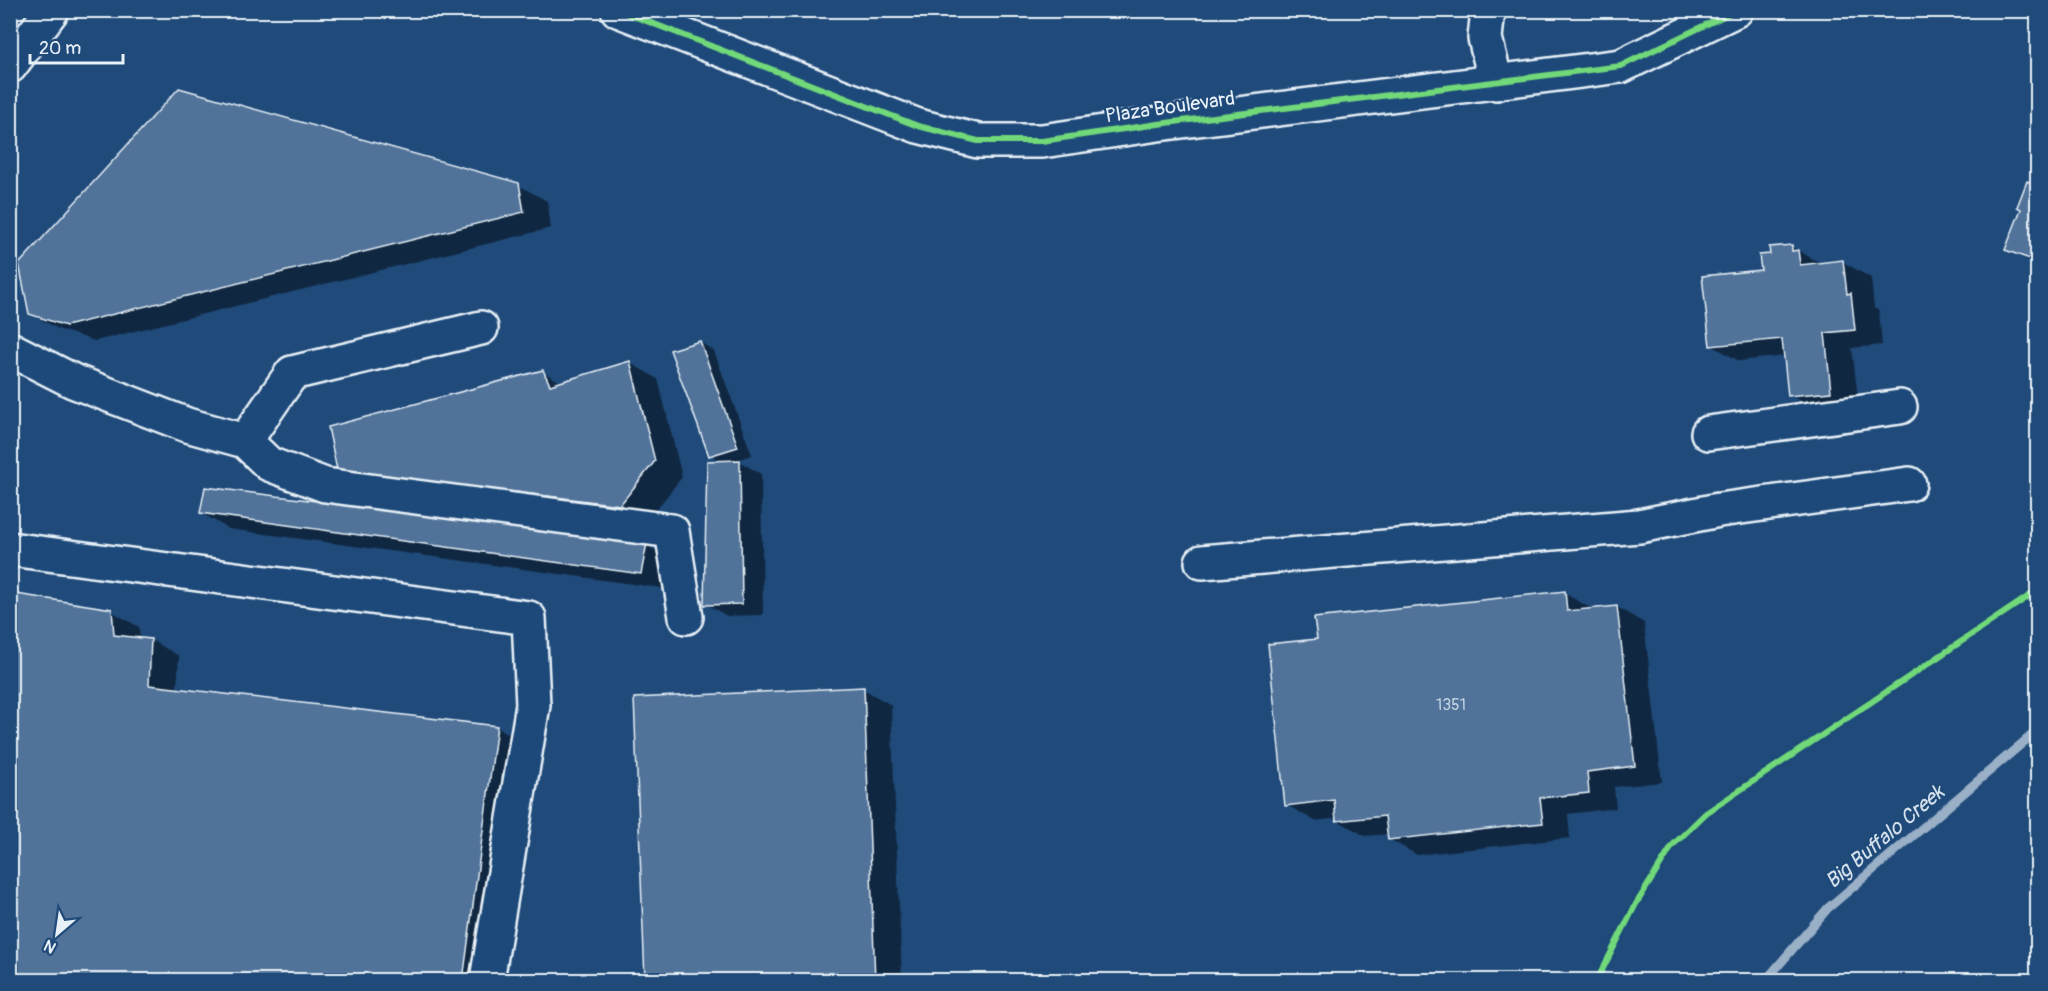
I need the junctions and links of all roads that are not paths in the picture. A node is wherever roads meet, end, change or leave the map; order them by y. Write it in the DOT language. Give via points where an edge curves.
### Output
graph roads {
  1 [pos="52,10"];
  2 [pos="618,10"];
  3 [pos="1488,10"];
  4 [pos="1736,10"];
  5 [pos="10,66"];
  6 [pos="1496,82"];
  7 [pos="481,328"];
  8 [pos="10,349"];
  9 [pos="1900,407"];
  10 [pos="1708,433"];
  11 [pos="245,441"];
  12 [pos="1909,484"];
  13 [pos="10,549"];
  14 [pos="1202,562"];
  15 [pos="686,617"];
  16 [pos="487,981"];
  1 -- 5 [label="street"];
  2 -- 6 [label="street, Plaza Boulevard" via="918,126 978,141 1042,141"];
  3 -- 6 [label="street" via="1485,38"];
  4 -- 6 [label="street, Plaza Boulevard" via="1621,66"];
  7 -- 11 [label="street" via="292,373"];
  8 -- 11 [label="street" via="73,381 187,425"];
  9 -- 10 [label="street"];
  11 -- 15 [label="street" via="269,464 325,485 672,531"];
  12 -- 14 [label="street" via="1719,510 1639,526"];
  13 -- 16 [label="street" via="529,618 533,705"];
}
